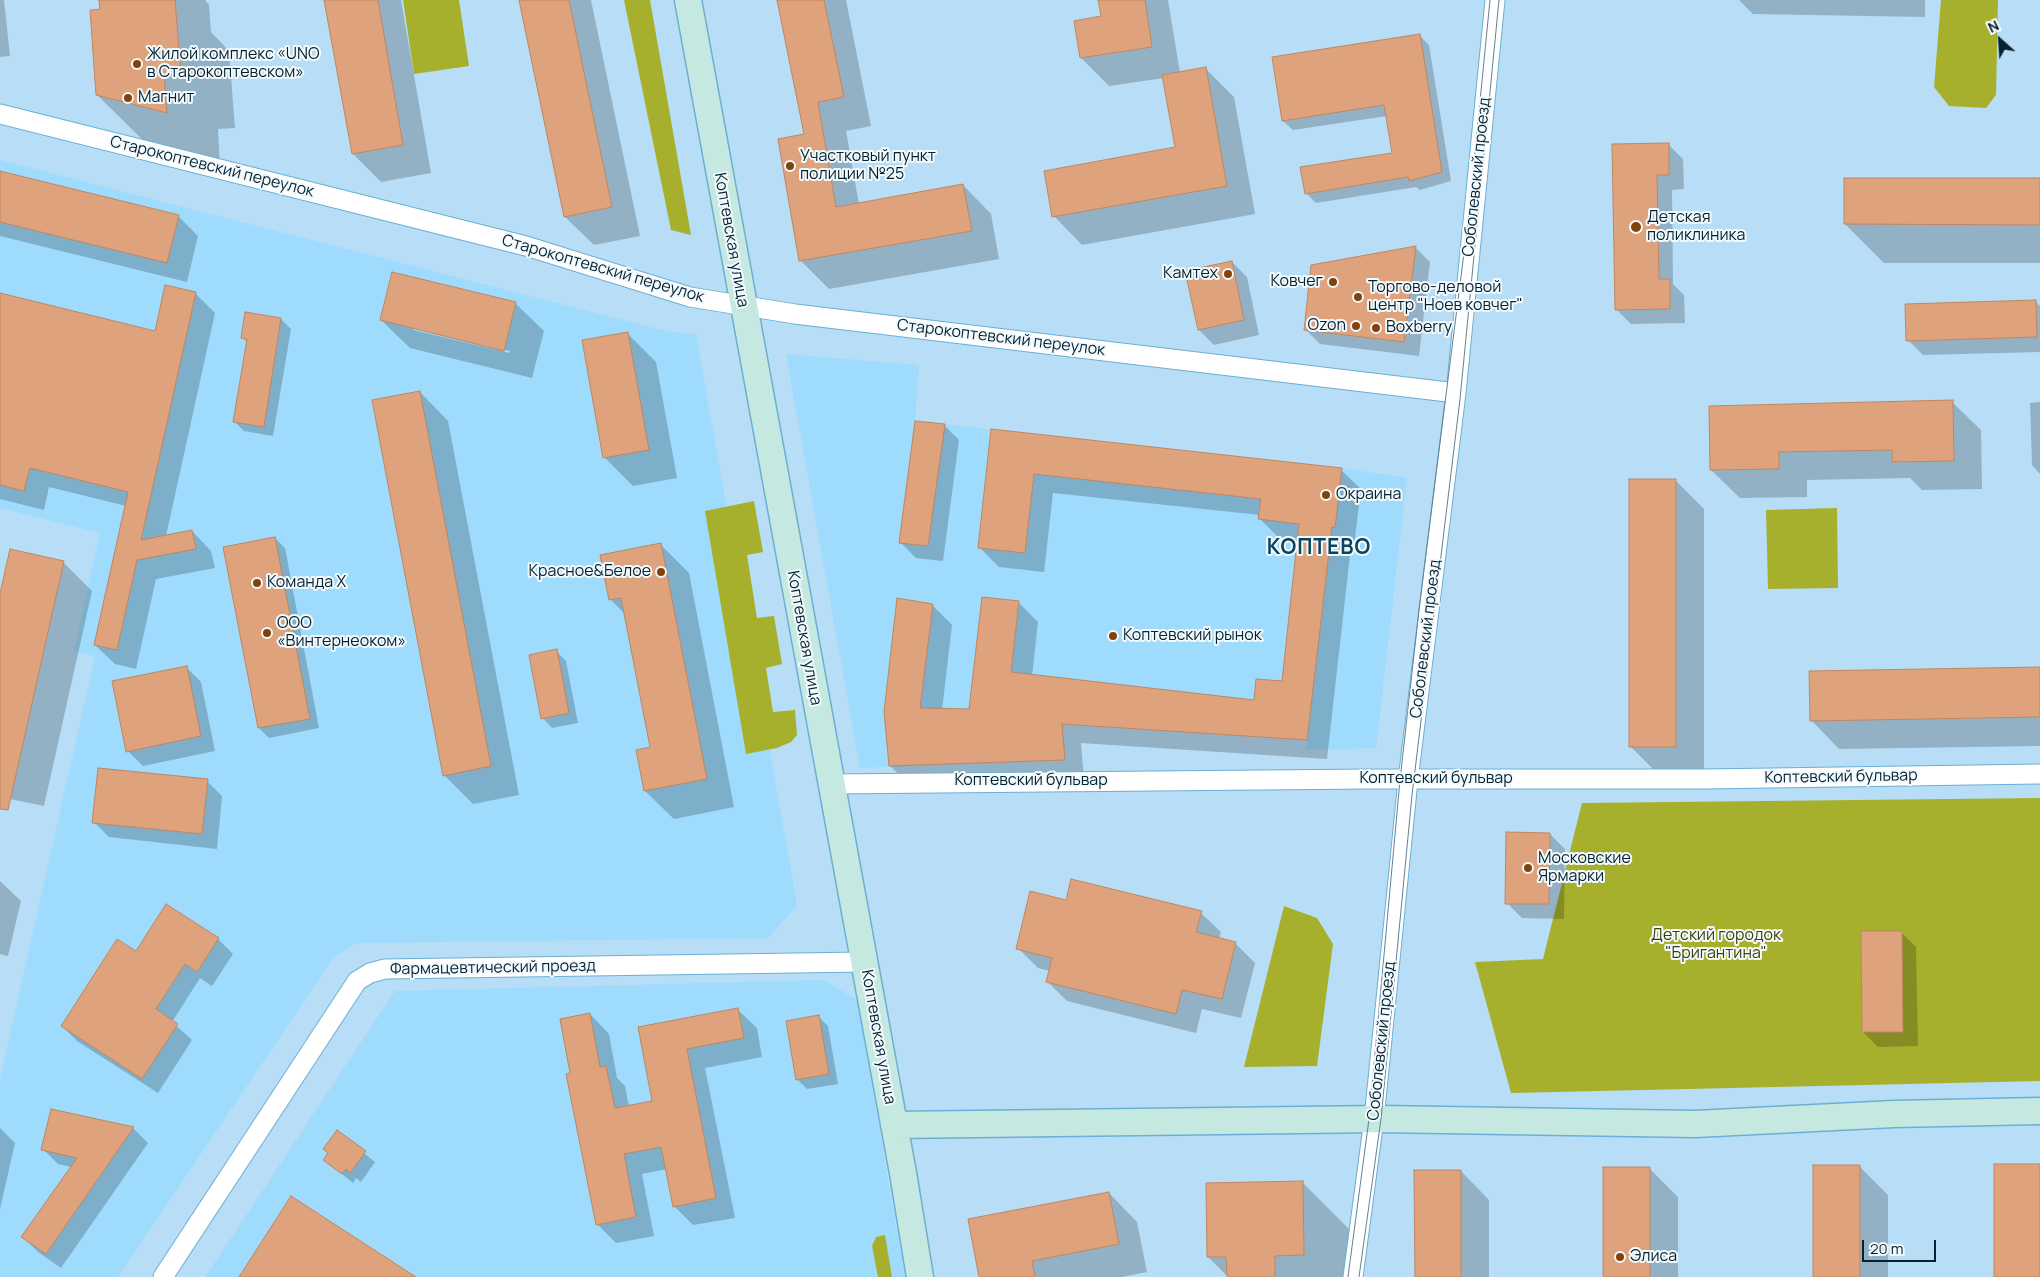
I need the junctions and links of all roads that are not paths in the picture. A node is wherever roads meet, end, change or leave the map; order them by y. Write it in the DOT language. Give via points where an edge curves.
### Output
graph roads {
  1 [pos="688,0"];
  2 [pos="1495,0"];
  3 [pos="0,114"];
  4 [pos="743,305"];
  5 [pos="1456,393"];
  6 [pos="2040,774"];
  7 [pos="1408,780"];
  8 [pos="832,784"];
  9 [pos="864,962"];
  10 [pos="2040,1111"];
  11 [pos="1374,1119"];
  12 [pos="894,1125"];
  13 [pos="163,1277"];
  14 [pos="920,1277"];
  15 [pos="1353,1277"];
  1 -- 4 [label="street, Коптевская улица"];
  2 -- 5 [label="street, Соболевский проезд"];
  3 -- 4 [label="street, Старокоптевский переулок" via="526,246 690,297"];
  4 -- 5 [label="street, Старокоптевский переулок" via="795,314"];
  4 -- 8 [label="street, Коптевская улица"];
  5 -- 7 [label="street, Соболевский проезд"];
  6 -- 7 [label="street, Коптевский бульвар"];
  7 -- 8 [label="street, Коптевский бульвар"];
  7 -- 11 [label="street, Соболевский проезд"];
  8 -- 9 [label="street, Коптевская улица"];
  9 -- 12 [label="street, Коптевская улица"];
  9 -- 13 [label="street, Фармацевтический проезд" via="385,969 370,973 358,981"];
  10 -- 11 [label="street" via="1695,1124"];
  11 -- 12 [label="street"];
  11 -- 15 [label="street, Соболевский проезд"];
  12 -- 14 [label="street, Коптевская улица"];
}
